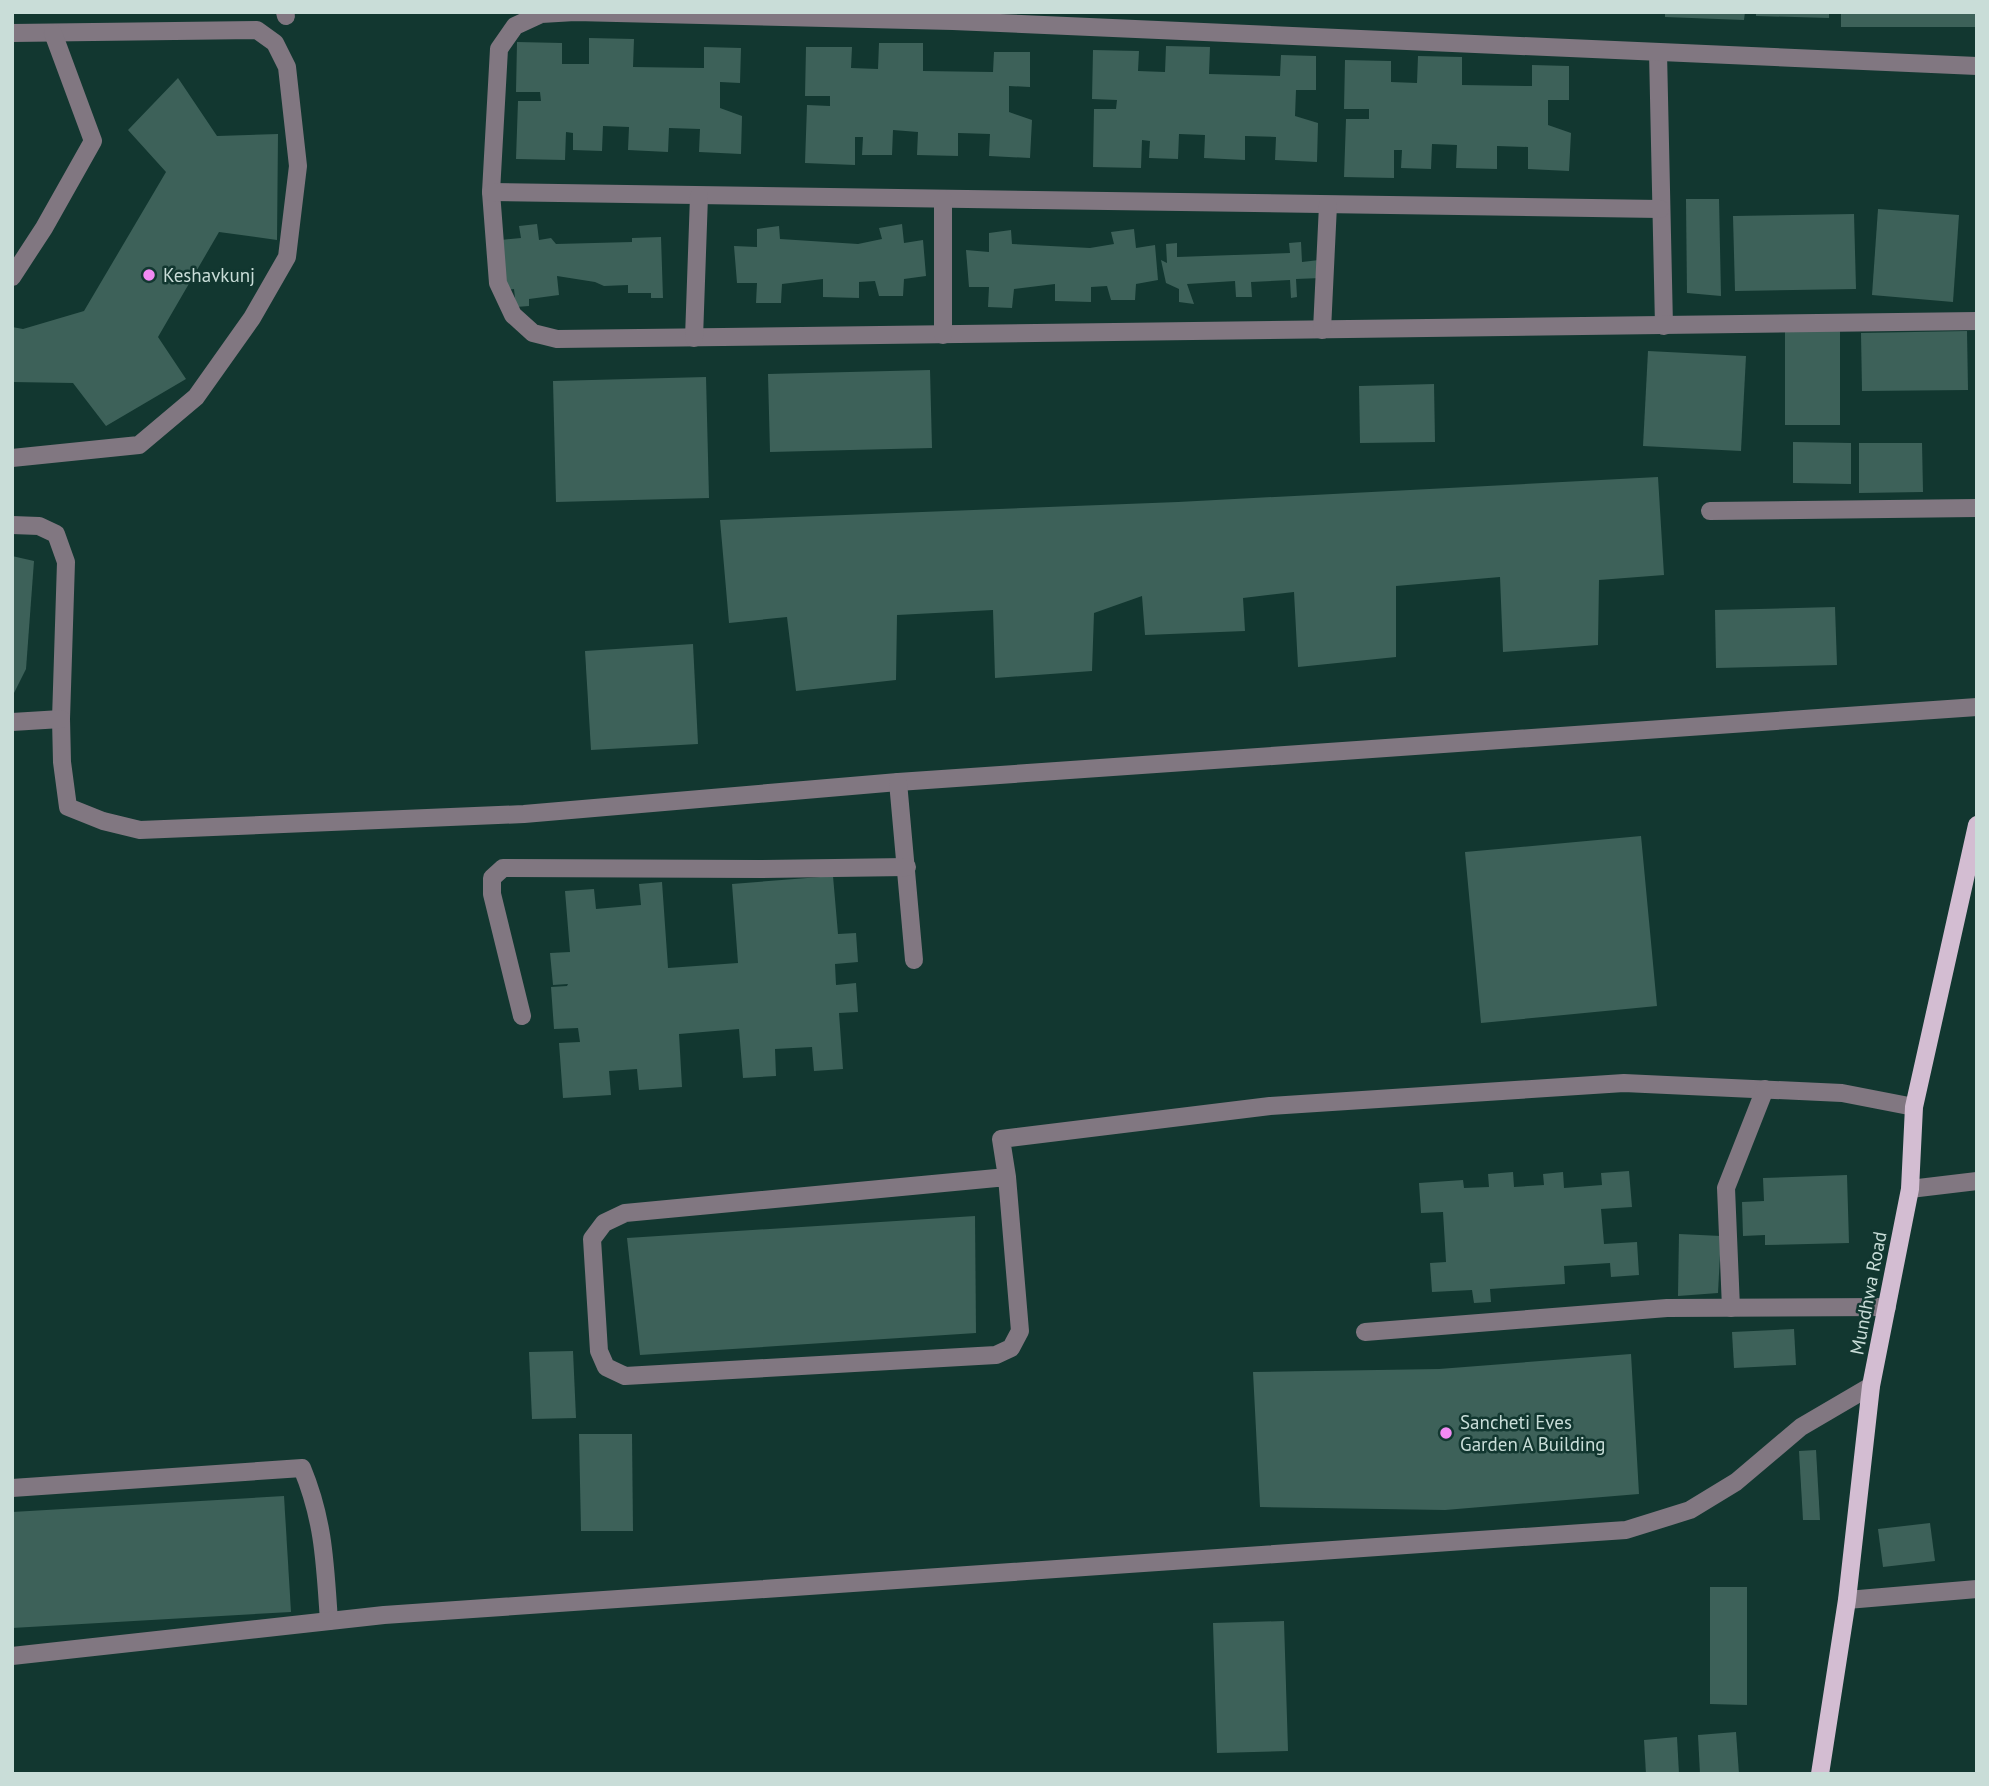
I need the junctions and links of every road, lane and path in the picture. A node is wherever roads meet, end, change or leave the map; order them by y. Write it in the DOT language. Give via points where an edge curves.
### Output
graph roads {
  1 [pos="887,16"];
  2 [pos="12,33"];
  3 [pos="53,33"];
  4 [pos="1658,52"];
  5 [pos="1977,66"];
  6 [pos="491,192"];
  7 [pos="699,196"];
  8 [pos="943,199"];
  9 [pos="1328,205"];
  10 [pos="1660,209"];
  11 [pos="12,277"];
  12 [pos="1977,321"];
  13 [pos="1664,326"];
  14 [pos="1322,330"];
  15 [pos="943,335"];
  16 [pos="694,338"];
  17 [pos="12,458"];
  18 [pos="1977,508"];
  19 [pos="1710,511"];
  20 [pos="12,525"];
  21 [pos="1977,707"];
  22 [pos="61,719"];
  23 [pos="12,722"];
  24 [pos="898,782"];
  25 [pos="1977,825"];
  26 [pos="906,867"];
  27 [pos="914,960"];
  28 [pos="522,1016"];
  29 [pos="1765,1089"];
  30 [pos="1914,1107"];
  31 [pos="1007,1178"];
  32 [pos="1977,1181"];
  33 [pos="1910,1189"];
  34 [pos="1887,1307"];
  35 [pos="1731,1308"];
  36 [pos="1365,1332"];
  37 [pos="1871,1386"];
  38 [pos="12,1488"];
  39 [pos="1977,1589"];
  40 [pos="1847,1600"];
  41 [pos="329,1621"];
  42 [pos="12,1656"];
  43 [pos="1820,1774"];
  1 -- 4 [label="street"];
  1 -- 6 [label="street" via="541,14 515,26 499,48"];
  2 -- 3 [label="street"];
  3 -- 11 [label="street" via="93,141"];
  3 -- 17 [label="street" via="257,30 275,43 287,67 298,166 287,257 252,318 196,397 139,445"];
  4 -- 5 [label="street"];
  4 -- 10 [label="street"];
  6 -- 7 [label="street"];
  6 -- 16 [label="street" via="498,283 513,315 533,332 557,339"];
  7 -- 8 [label="street"];
  7 -- 16 [label="street"];
  8 -- 9 [label="street"];
  8 -- 15 [label="street"];
  9 -- 10 [label="street"];
  9 -- 14 [label="street"];
  10 -- 13 [label="street"];
  12 -- 13 [label="street"];
  13 -- 14 [label="street"];
  14 -- 15 [label="street"];
  15 -- 16 [label="street"];
  18 -- 19 [label="street"];
  20 -- 22 [label="street" via="39,526 56,534 66,562"];
  21 -- 24 [label="street"];
  22 -- 23 [label="street"];
  22 -- 24 [label="street" via="68,807 139,830 524,814"];
  24 -- 26 [label="street"];
  25 -- 30 [label="main road, Mundhwa Road"];
  26 -- 27 [label="street"];
  26 -- 28 [label="street" via="503,868 492,878 492,894"];
  29 -- 30 [label="street" via="1842,1093"];
  29 -- 31 [label="street" via="1624,1083 1270,1106 1001,1139"];
  29 -- 35 [label="street" via="1726,1188"];
  30 -- 33 [label="main road, Mundhwa Road"];
  31 -- 31 [label="street" via="1020,1331 1011,1348 996,1355 625,1376 606,1367 599,1351 592,1239 604,1223 625,1213"];
  32 -- 33 [label="street"];
  33 -- 34 [label="main road, Mundhwa Road"];
  34 -- 35 [label="street"];
  34 -- 37 [label="main road, Mundhwa Road"];
  35 -- 36 [label="street" via="1667,1308"];
  37 -- 40 [label="main road, Mundhwa Road"];
  37 -- 41 [label="street" via="1801,1427 1736,1482 1690,1510 1626,1530"];
  38 -- 41 [label="street" via="302,1468 321,1529"];
  39 -- 40 [label="street"];
  40 -- 43 [label="main road, Mundhwa Road"];
  41 -- 42 [label="street"];
}
